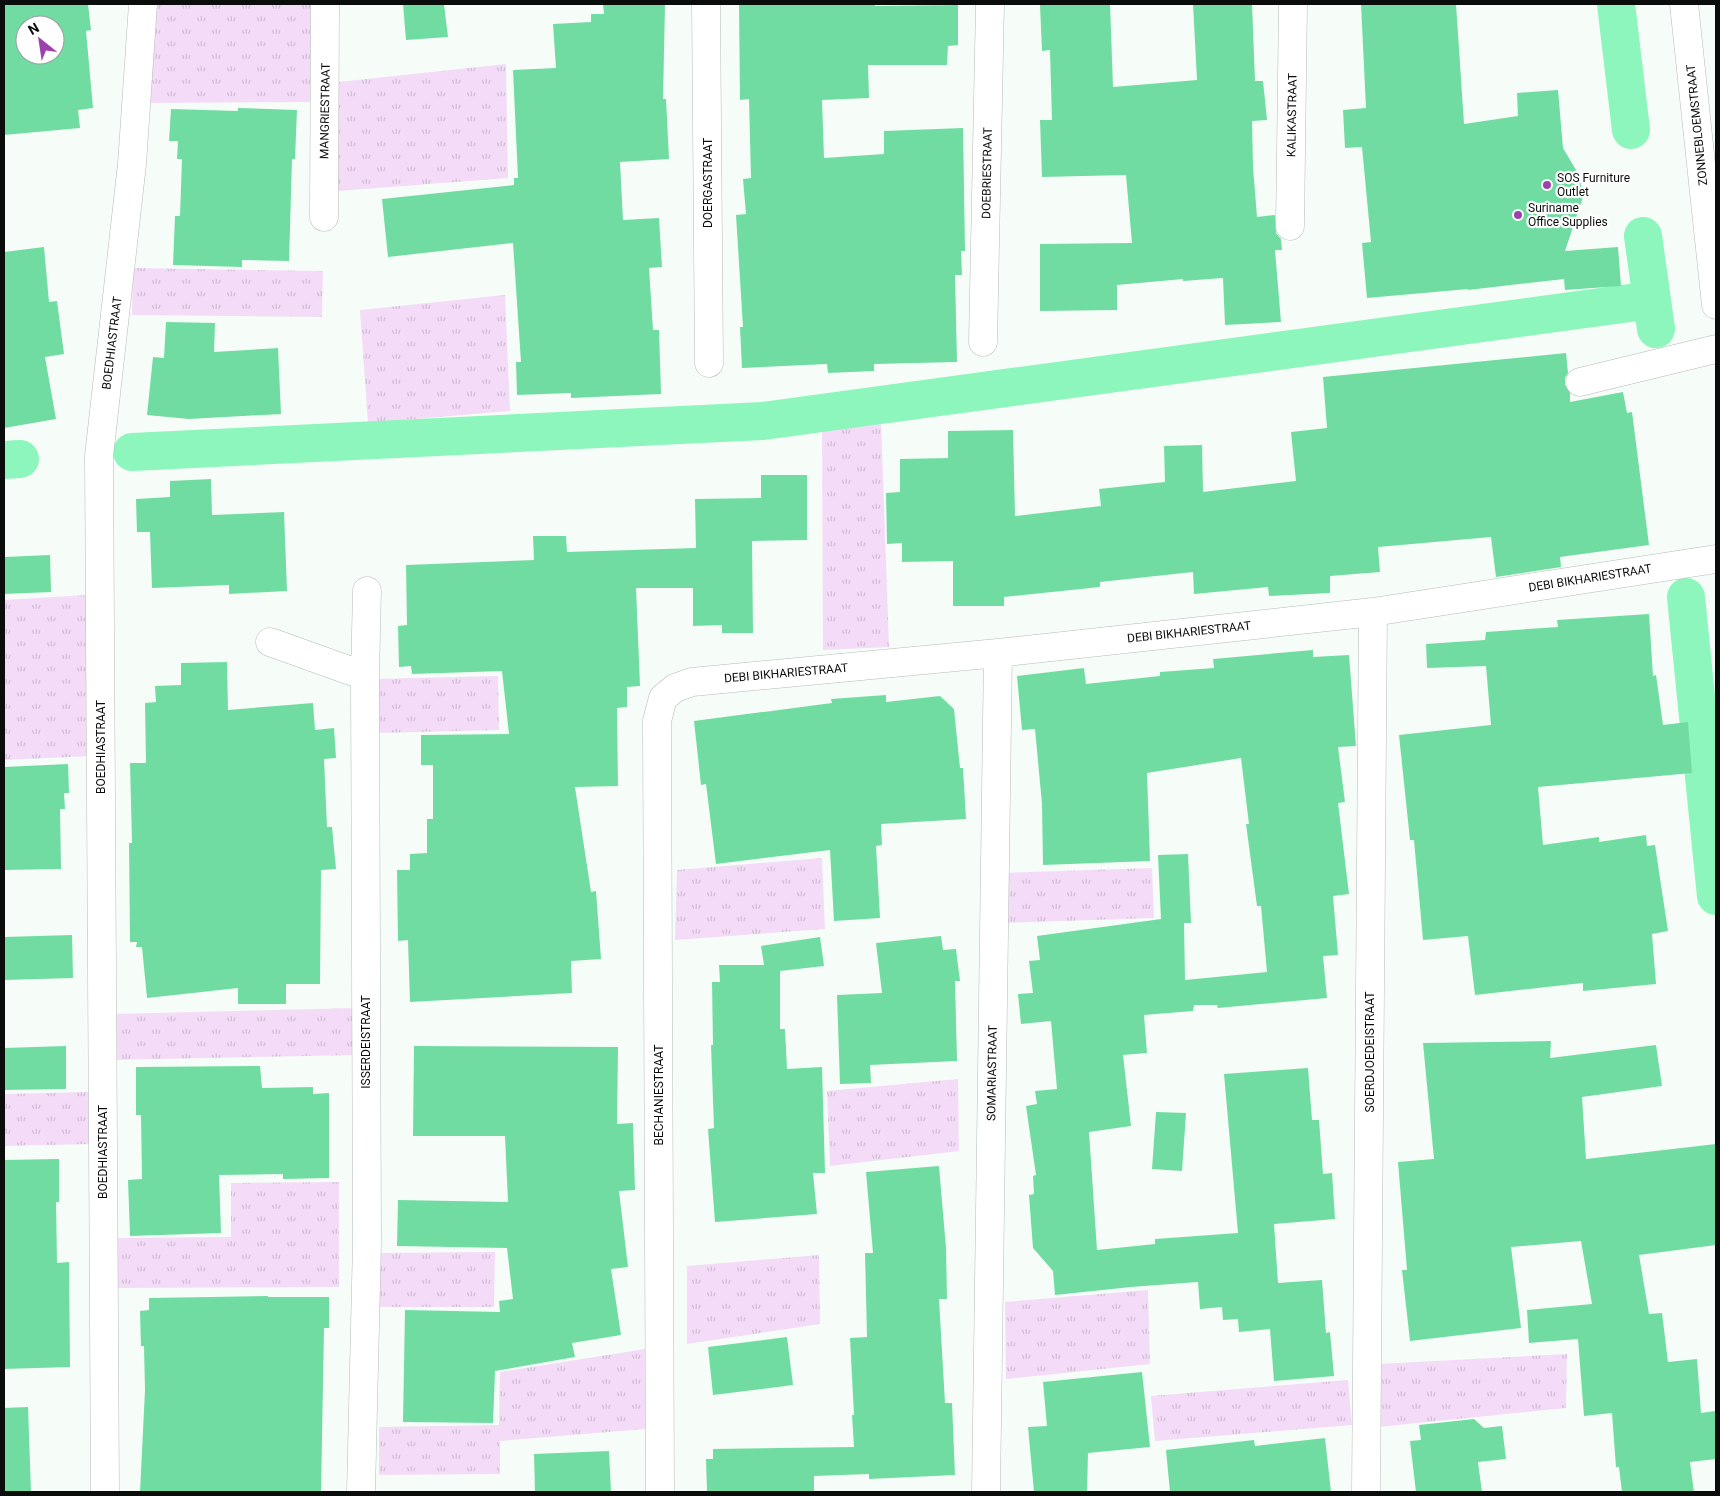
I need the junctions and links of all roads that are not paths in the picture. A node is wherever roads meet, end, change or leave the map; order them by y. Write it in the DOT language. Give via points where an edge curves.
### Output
graph roads {
  1 [pos="143,4"];
  2 [pos="326,4"];
  3 [pos="706,4"];
  4 [pos="990,4"];
  5 [pos="1293,4"];
  6 [pos="1684,4"];
  7 [pos="324,217"];
  8 [pos="1290,226"];
  9 [pos="1712,227"];
  10 [pos="1716,305"];
  11 [pos="983,342"];
  12 [pos="1716,349"];
  13 [pos="709,363"];
  14 [pos="1580,382"];
  15 [pos="1716,558"];
  16 [pos="367,591"];
  17 [pos="1373,612"];
  18 [pos="270,642"];
  19 [pos="998,654"];
  20 [pos="365,676"];
  21 [pos="662,698"];
  22 [pos="105,1492"];
  23 [pos="360,1492"];
  24 [pos="660,1492"];
  25 [pos="986,1492"];
  26 [pos="1366,1492"];
  1 -- 22 [label="street, BOEDHIASTRAAT" via="132,164 99,456"];
  2 -- 7 [label="street, MANGRIESTRAAT"];
  3 -- 13 [label="street, DOERGASTRAAT"];
  4 -- 11 [label="street, DOEBRIESTRAAT"];
  5 -- 8 [label="street, KALIKASTRAAT"];
  6 -- 9 [label="street, ZONNEBLOEMSTRAAT"];
  9 -- 10 [label="street, ZONNEBLOEMSTRAAT"];
  12 -- 14 [label="street"];
  15 -- 17 [label="street, DEBI BIKHARIESTRAAT"];
  16 -- 20 [label="street, ISSERDEISTRAAT"];
  17 -- 19 [label="street, DEBI BIKHARIESTRAAT"];
  17 -- 26 [label="street, SOERDJOEDEISTRAAT"];
  18 -- 20 [label="street"];
  19 -- 21 [label="street, DEBI BIKHARIESTRAAT" via="692,682 675,688"];
  19 -- 25 [label="street, SOMARIASTRAAT"];
  20 -- 23 [label="street, ISSERDEISTRAAT" via="367,1243"];
  21 -- 24 [label="street, BECHANIESTRAAT" via="657,721"];
}
